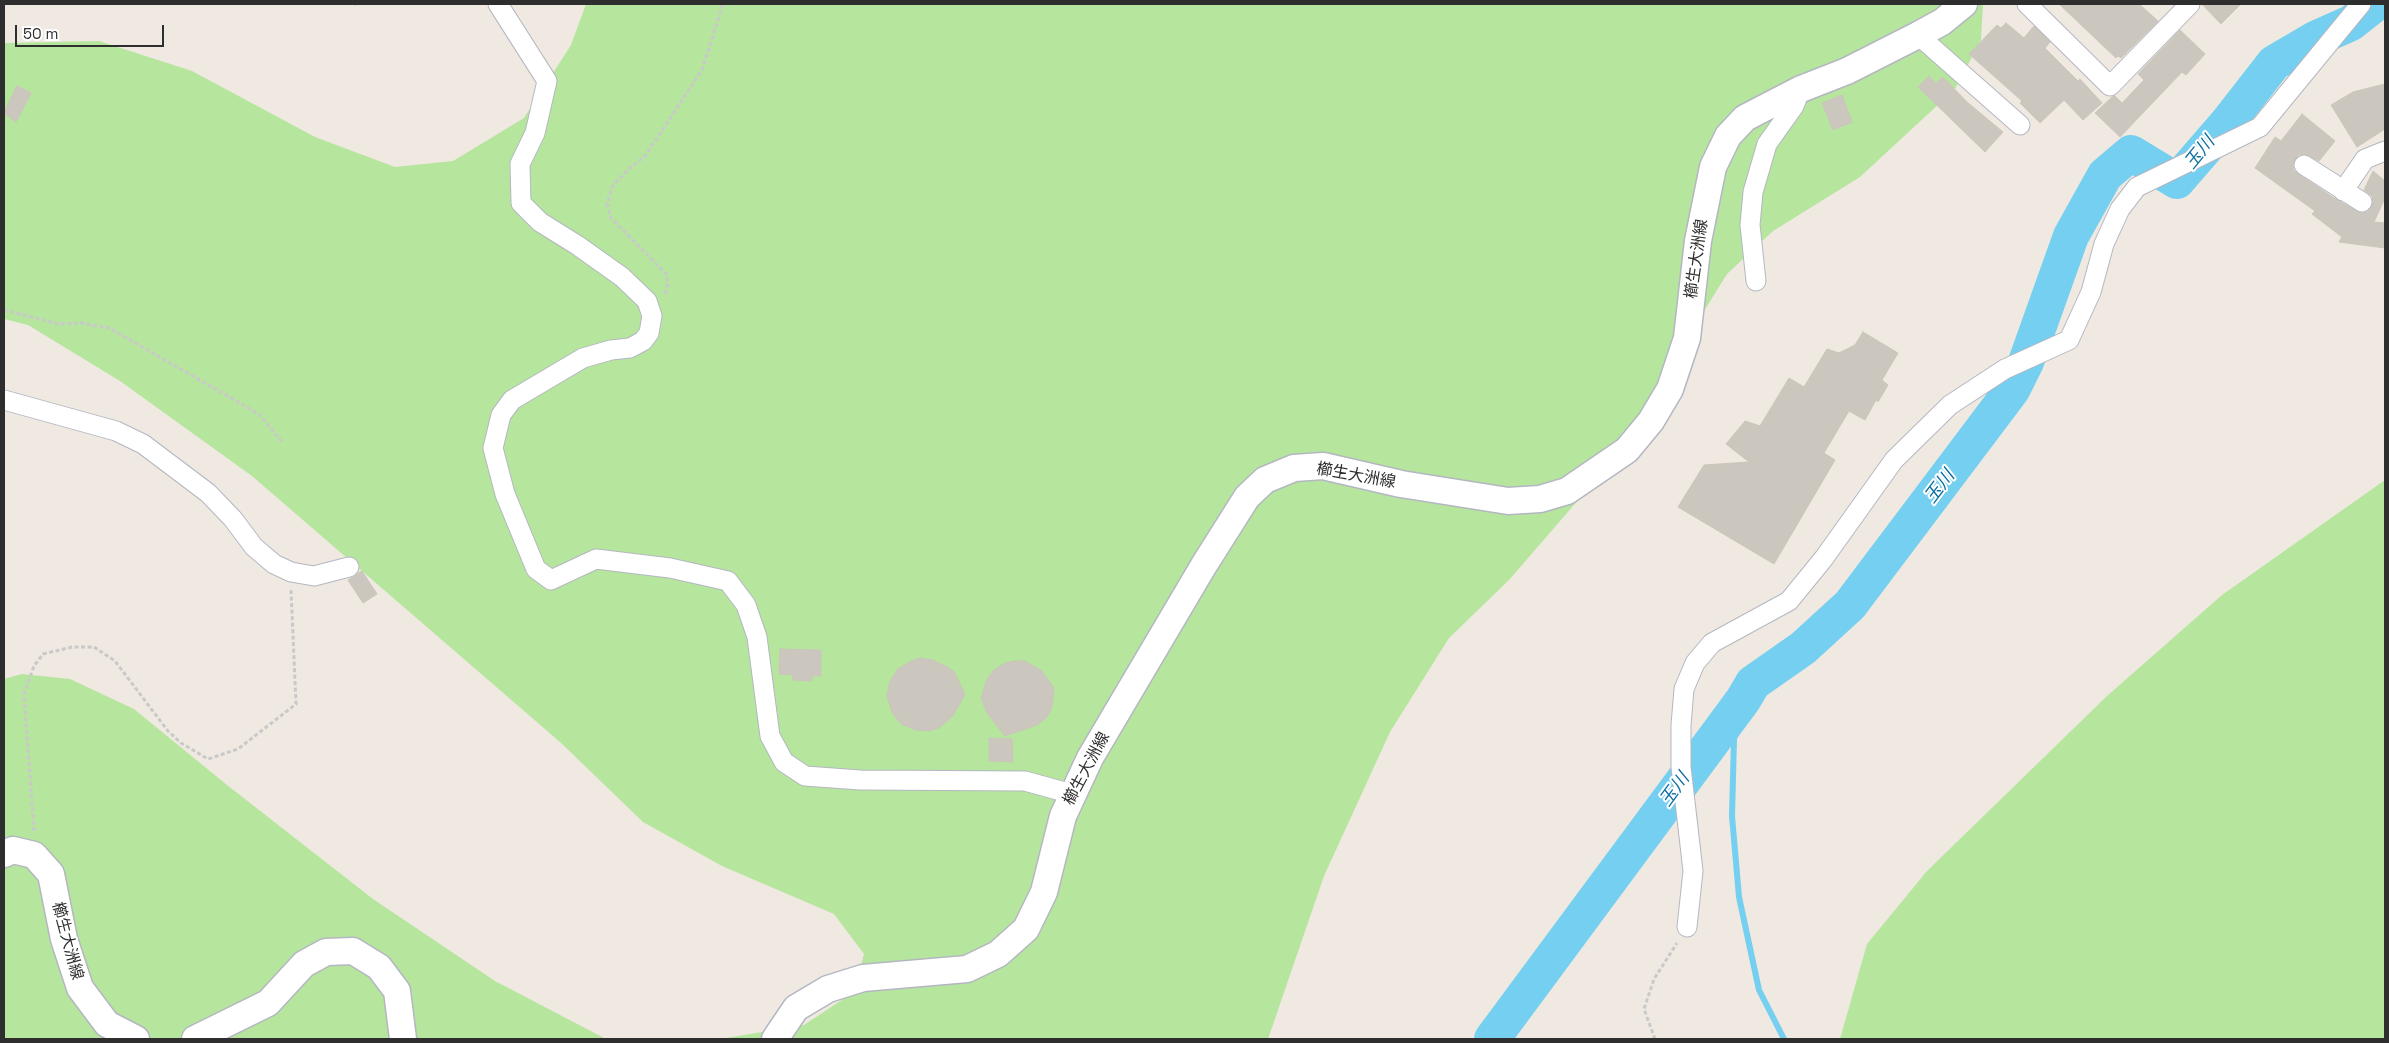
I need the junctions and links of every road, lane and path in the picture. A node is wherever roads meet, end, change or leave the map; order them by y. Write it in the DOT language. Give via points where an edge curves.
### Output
graph roads {
  1 [pos="498,4"];
  2 [pos="724,4"];
  3 [pos="1964,4"];
  4 [pos="2027,4"];
  5 [pos="2361,4"];
  6 [pos="2185,6"];
  7 [pos="1918,35"];
  8 [pos="1801,89"];
  9 [pos="2020,125"];
  10 [pos="2385,152"];
  11 [pos="2304,165"];
  12 [pos="2343,191"];
  13 [pos="2362,202"];
  14 [pos="1756,281"];
  15 [pos="647,301"];
  16 [pos="4,310"];
  17 [pos="4,400"];
  18 [pos="283,443"];
  19 [pos="348,567"];
  20 [pos="291,572"];
  21 [pos="1072,794"];
  22 [pos="4,854"];
  23 [pos="34,855"];
  24 [pos="1688,927"];
  25 [pos="136,1039"];
  26 [pos="195,1039"];
  27 [pos="403,1039"];
  28 [pos="775,1039"];
  29 [pos="1654,1039"];
  1 -- 15 [label="street" via="547,82 535,133 520,164 521,203 540,222 622,277"];
  2 -- 15 [label="path" via="702,70 645,156 613,185 608,204 611,218 666,274 665,294"];
  3 -- 7 [label="main road, 櫛生大洲線" via="1942,22"];
  4 -- 6 [label="street" via="2110,86"];
  5 -- 24 [label="street" via="2260,127 2137,187 2120,209 2104,244 2091,292 2068,340 2005,370 1950,405 1894,460 1789,601 1712,643 1695,663 1684,689 1681,725 1681,767 1693,871"];
  7 -- 8 [label="main road, 櫛生大洲線" via="1848,71"];
  7 -- 9 [label="street"];
  8 -- 14 [label="street" via="1794,106 1767,144 1753,192 1750,225"];
  8 -- 21 [label="main road, 櫛生大洲線" via="1745,118 1728,136 1712,166 1698,241 1687,338 1670,389 1651,421 1627,450 1567,491 1540,499 1508,501 1401,484 1323,466 1294,468 1265,480 1247,497 1204,565"];
  10 -- 12 [label="street" via="2365,159"];
  11 -- 12 [label="street"];
  12 -- 13 [label="street"];
  15 -- 21 [label="street" via="652,316 649,332 643,341 630,348 583,358 512,400 501,415 493,448 505,494 536,569 551,580 596,559 670,568 728,581 746,605 757,637 770,736 784,762 805,776 860,780 1025,781"];
  16 -- 18 [label="path" via="59,324 81,323 109,328 259,414"];
  17 -- 20 [label="street" via="116,431 143,444 208,493 254,546 274,564"];
  19 -- 20 [label="street" via="314,576"];
  20 -- 23 [label="path" via="296,704 238,749 208,759 180,743 115,661 94,647 72,647 43,654 34,666 24,694"];
  21 -- 28 [label="main road, 櫛生大洲線" via="1063,816 1044,892 1026,929 998,954 967,969 863,978 828,989 796,1008"];
  22 -- 23 [label="main road" via="13,850"];
  23 -- 25 [label="main road, 櫛生大洲線" via="51,874 64,939 80,988 107,1024"];
  24 -- 29 [label="path" via="1654,979 1644,1009"];
  26 -- 27 [label="main road" via="268,1004 304,964 326,952 353,951 378,967 397,991"];
}
